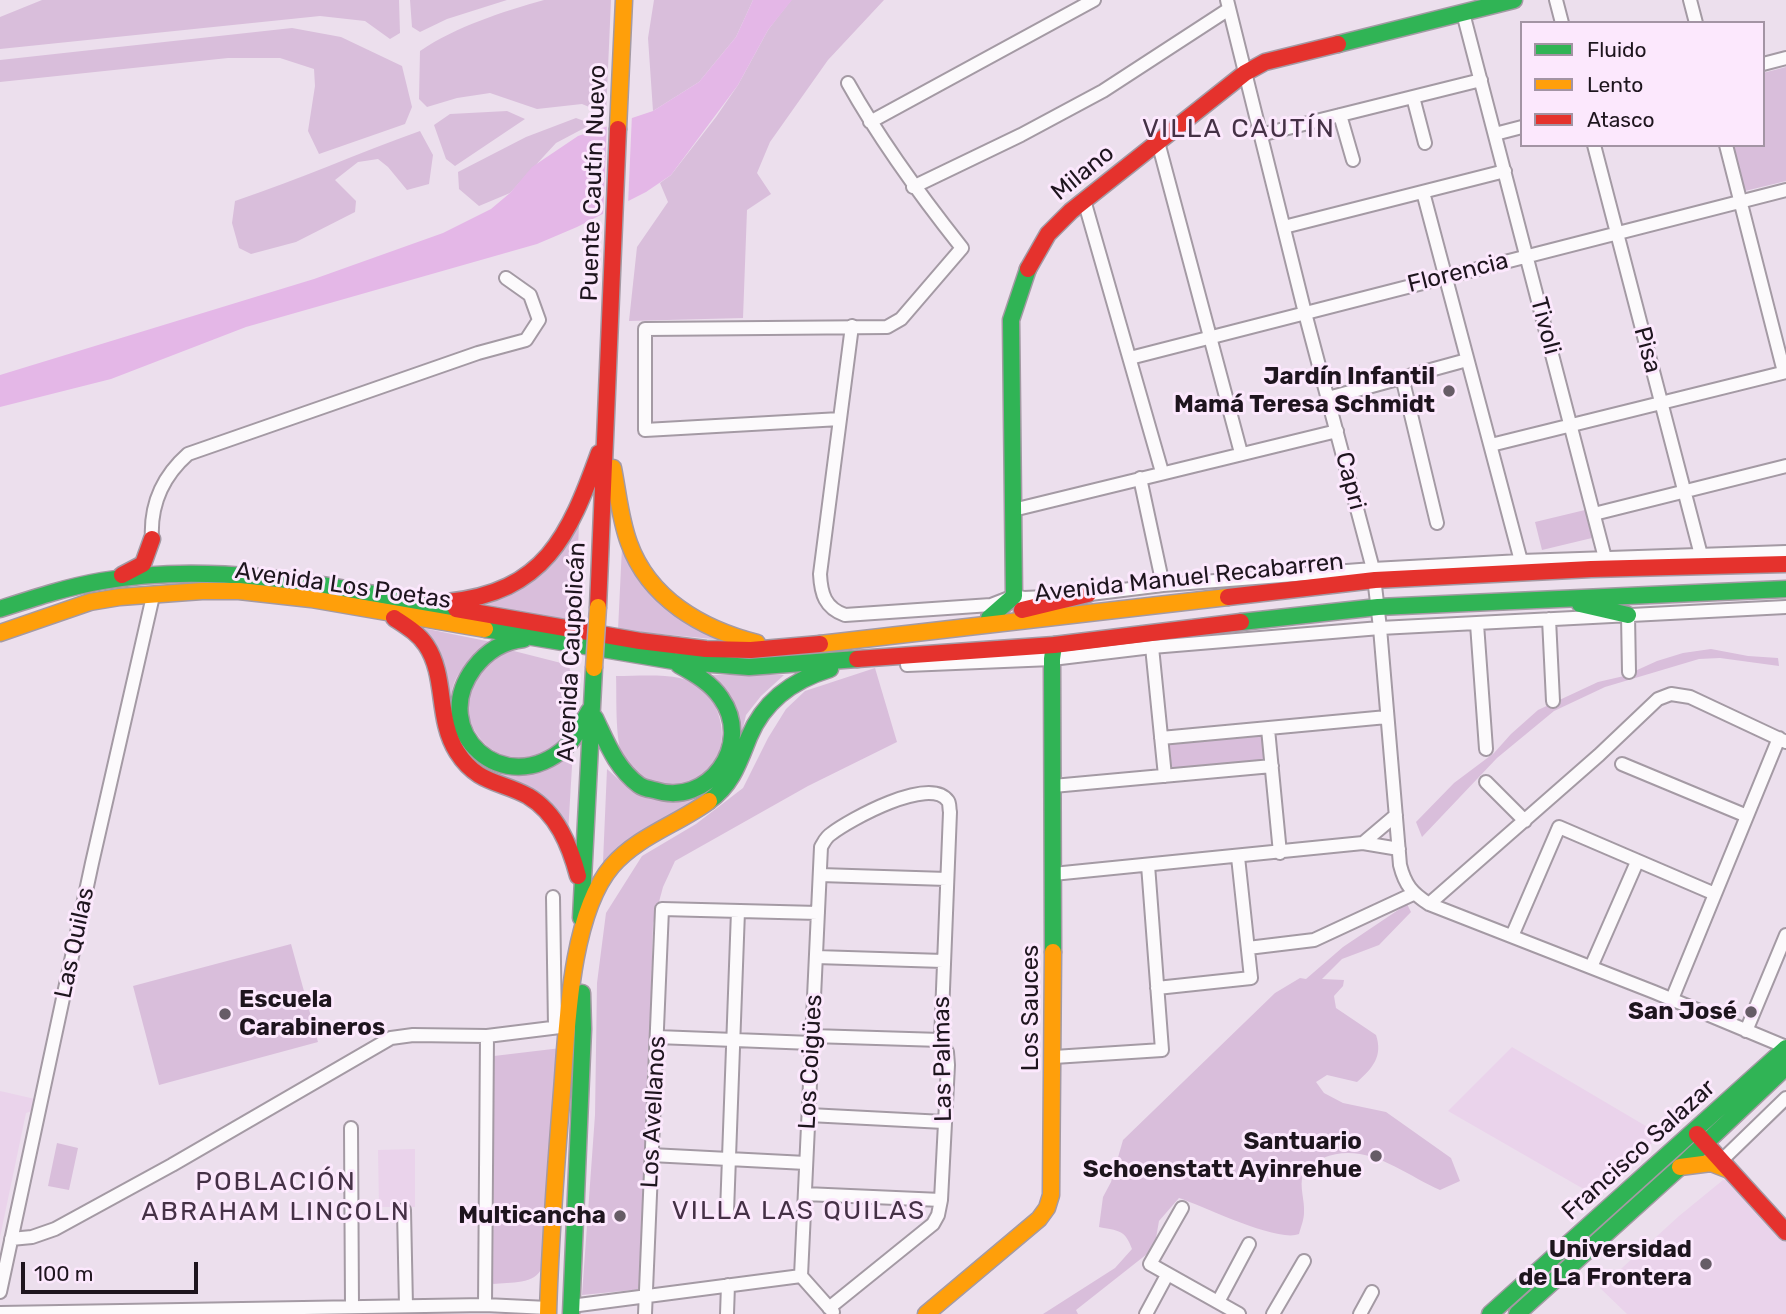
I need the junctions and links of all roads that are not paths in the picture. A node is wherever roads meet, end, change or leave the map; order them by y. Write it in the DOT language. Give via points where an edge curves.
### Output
graph roads {
  1 [pos="624,0"];
  2 [pos="1094,0"];
  3 [pos="1514,0"];
  4 [pos="1556,0"];
  5 [pos="1690,0"];
  6 [pos="1228,5"];
  7 [pos="1463,13"];
  8 [pos="1561,21"];
  9 [pos="1695,21"];
  10 [pos="1786,58"];
  11 [pos="1765,63"];
  12 [pos="1245,73"];
  13 [pos="1481,80"];
  14 [pos="848,83"];
  15 [pos="1413,97"];
  16 [pos="1340,115"];
  17 [pos="870,122"];
  18 [pos="1520,128"];
  19 [pos="1495,134"];
  20 [pos="1260,135"];
  21 [pos="1158,142"];
  22 [pos="1425,143"];
  23 [pos="1595,147"];
  24 [pos="1726,147"];
  25 [pos="1353,160"];
  26 [pos="1504,172"];
  27 [pos="913,187"];
  28 [pos="1786,190"];
  29 [pos="1423,192"];
  30 [pos="1084,200"];
  31 [pos="1740,201"];
  32 [pos="1284,227"];
  33 [pos="1617,233"];
  34 [pos="1527,256"];
  35 [pos="1446,277"];
  36 [pos="506,278"];
  37 [pos="1305,313"];
  38 [pos="852,326"];
  39 [pos="1210,337"];
  40 [pos="1130,358"];
  41 [pos="1467,360"];
  42 [pos="609,368"];
  43 [pos="1785,372"];
  44 [pos="1402,377"];
  45 [pos="1328,398"];
  46 [pos="1661,403"];
  47 [pos="840,419"];
  48 [pos="1571,426"];
  49 [pos="1337,431"];
  50 [pos="606,433"];
  51 [pos="1491,445"];
  52 [pos="1241,453"];
  53 [pos="1786,466"];
  54 [pos="1162,472"];
  55 [pos="1140,478"];
  56 [pos="1684,491"];
  57 [pos="1013,510"];
  58 [pos="1594,514"];
  59 [pos="1437,523"];
  60 [pos="152,539"];
  61 [pos="1786,552"];
  62 [pos="1701,555"];
  63 [pos="1605,558"];
  64 [pos="1521,561"];
  65 [pos="1786,564"];
  66 [pos="1591,569"];
  67 [pos="189,572"];
  68 [pos="1374,575"];
  69 [pos="115,578"];
  70 [pos="1163,584"];
  71 [pos="1786,589"];
  72 [pos="1088,594"];
  73 [pos="153,596"];
  74 [pos="1014,596"];
  75 [pos="1555,598"];
  76 [pos="422,602"];
  77 [pos="1378,607"];
  78 [pos="1786,607"];
  79 [pos="0,609"];
  80 [pos="1110,610"];
  81 [pos="380,612"];
  82 [pos="1318,612"];
  83 [pos="1628,615"];
  84 [pos="989,618"];
  85 [pos="1549,620"];
  86 [pos="1477,624"];
  87 [pos="954,628"];
  88 [pos="1381,628"];
  89 [pos="0,633"];
  90 [pos="531,639"];
  91 [pos="599,642"];
  92 [pos="801,645"];
  93 [pos="1152,647"];
  94 [pos="1053,652"];
  95 [pos="882,657"];
  96 [pos="674,662"];
  97 [pos="843,667"];
  98 [pos="1629,672"];
  99 [pos="1553,701"];
  100 [pos="592,707"];
  101 [pos="1387,718"];
  102 [pos="1268,729"];
  103 [pos="1161,738"];
  104 [pos="1783,740"];
  105 [pos="1486,749"];
  106 [pos="1622,764"];
  107 [pos="1272,766"];
  108 [pos="1165,776"];
  109 [pos="1486,782"];
  110 [pos="1053,786"];
  111 [pos="1396,815"];
  112 [pos="1747,816"];
  113 [pos="1524,821"];
  114 [pos="1363,843"];
  115 [pos="821,847"];
  116 [pos="1399,849"];
  117 [pos="1280,853"];
  118 [pos="1238,857"];
  119 [pos="1637,862"];
  120 [pos="1148,866"];
  121 [pos="1053,874"];
  122 [pos="820,875"];
  123 [pos="947,879"];
  124 [pos="1413,894"];
  125 [pos="1715,894"];
  126 [pos="554,897"];
  127 [pos="582,898"];
  128 [pos="1429,904"];
  129 [pos="738,911"];
  130 [pos="818,913"];
  131 [pos="1786,935"];
  132 [pos="1512,936"];
  133 [pos="581,939"];
  134 [pos="1248,948"];
  135 [pos="816,957"];
  136 [pos="943,961"];
  137 [pos="1591,967"];
  138 [pos="1157,988"];
  139 [pos="1672,999"];
  140 [pos="561,1027"];
  141 [pos="1746,1031"];
  142 [pos="487,1035"];
  143 [pos="657,1037"];
  144 [pos="812,1039"];
  145 [pos="735,1040"];
  146 [pos="941,1040"];
  147 [pos="1786,1047"];
  148 [pos="1054,1057"];
  149 [pos="1786,1067"];
  150 [pos="1786,1098"];
  151 [pos="808,1115"];
  152 [pos="944,1122"];
  153 [pos="351,1128"];
  154 [pos="1700,1138"];
  155 [pos="652,1155"];
  156 [pos="729,1159"];
  157 [pos="806,1163"];
  158 [pos="1725,1166"];
  159 [pos="1679,1167"];
  160 [pos="805,1194"];
  161 [pos="941,1200"];
  162 [pos="1182,1208"];
  163 [pos="404,1210"];
  164 [pos="727,1212"];
  165 [pos="1784,1225"];
  166 [pos="11,1239"];
  167 [pos="1249,1244"];
  168 [pos="1304,1261"];
  169 [pos="1167,1275"];
  170 [pos="801,1276"];
  171 [pos="728,1286"];
  172 [pos="0,1292"];
  173 [pos="1372,1292"];
  174 [pos="1512,1294"];
  175 [pos="646,1298"];
  176 [pos="1218,1302"];
  177 [pos="485,1304"];
  178 [pos="406,1306"];
  179 [pos="352,1307"];
  180 [pos="365,1310"];
  181 [pos="504,1310"];
  182 [pos="571,1310"];
  183 [pos="267,1311"];
  184 [pos="832,1311"];
  185 [pos="1527,1311"];
  186 [pos="170,1312"];
  187 [pos="549,1312"];
  188 [pos="0,1313"];
  189 [pos="75,1313"];
  190 [pos="645,1314"];
  191 [pos="727,1314"];
  192 [pos="926,1314"];
  193 [pos="1146,1314"];
  194 [pos="1239,1314"];
  195 [pos="1273,1314"];
  196 [pos="1360,1314"];
  197 [pos="1490,1314"];
  1 -- 42 [label="main road, Puente Cautín Nuevo"];
  2 -- 17 [label="street"];
  3 -- 7 [label="main road, Milano"];
  4 -- 8 [label="street"];
  5 -- 9 [label="street"];
  6 -- 12 [label="street, Capri"];
  6 -- 27 [label="street" via="1103,91"];
  7 -- 12 [label="main road, Milano" via="1265,62"];
  7 -- 13 [label="street, Tivoli"];
  10 -- 11 [label="street"];
  12 -- 20 [label="street, Capri"];
  12 -- 21 [label="main road, Milano"];
  13 -- 15 [label="street"];
  13 -- 19 [label="street, Tivoli"];
  14 -- 17 [label="street"];
  15 -- 16 [label="street"];
  15 -- 22 [label="street"];
  16 -- 20 [label="street"];
  16 -- 25 [label="street"];
  17 -- 27 [label="street"];
  18 -- 19 [label="street"];
  19 -- 26 [label="street, Tivoli"];
  20 -- 32 [label="street, Capri"];
  21 -- 30 [label="main road, Milano"];
  21 -- 39 [label="street"];
  23 -- 33 [label="street, Pisa"];
  24 -- 31 [label="street"];
  26 -- 29 [label="street"];
  26 -- 34 [label="street, Tivoli"];
  27 -- 38 [label="street" via="962,248 901,319 887,327"];
  28 -- 31 [label="street, Florencia"];
  29 -- 32 [label="street"];
  29 -- 35 [label="street"];
  30 -- 40 [label="street"];
  30 -- 57 [label="main road, Milano" via="1039,247 1014,305"];
  31 -- 33 [label="street, Florencia"];
  31 -- 43 [label="street"];
  32 -- 37 [label="street, Capri"];
  33 -- 34 [label="street, Florencia"];
  33 -- 46 [label="street, Pisa"];
  34 -- 35 [label="street, Florencia"];
  34 -- 48 [label="street, Tivoli"];
  35 -- 37 [label="street, Florencia"];
  35 -- 41 [label="street"];
  36 -- 60 [label="street" via="530,295 539,320 526,340 188,454 171,470 160,490 152,514"];
  37 -- 39 [label="street, Florencia"];
  37 -- 45 [label="street, Capri"];
  38 -- 47 [label="street"];
  38 -- 47 [label="street" via="645,330 645,430"];
  39 -- 40 [label="street, Florencia"];
  39 -- 52 [label="street"];
  40 -- 54 [label="street"];
  41 -- 44 [label="street"];
  41 -- 51 [label="street"];
  42 -- 50 [label="main road, Avenida Caupolicán"];
  43 -- 46 [label="street"];
  44 -- 45 [label="street"];
  44 -- 59 [label="street"];
  45 -- 49 [label="street, Capri"];
  46 -- 48 [label="street"];
  46 -- 56 [label="street, Pisa"];
  47 -- 74 [label="street, Avenida Manuel Recabarren" via="820,574 823,598 836,612 856,615 991,606"];
  48 -- 51 [label="street"];
  48 -- 58 [label="street, Tivoli"];
  49 -- 52 [label="street"];
  49 -- 68 [label="street, Capri"];
  50 -- 76 [label="main road" via="572,522 550,555 520,579 493,592 468,600"];
  50 -- 92 [label="main road" via="618,505 633,552 661,591 723,635 773,646"];
  50 -- 100 [label="main road, Avenida Caupolicán, bridge"];
  51 -- 64 [label="street"];
  52 -- 54 [label="street"];
  53 -- 56 [label="street"];
  54 -- 55 [label="street"];
  55 -- 57 [label="street"];
  55 -- 70 [label="street"];
  56 -- 58 [label="street"];
  56 -- 62 [label="street, Pisa"];
  57 -- 74 [label="main road, Milano"];
  58 -- 63 [label="street, Tivoli"];
  60 -- 67 [label="main road" via="159,558"];
  60 -- 69 [label="main road" via="143,565"];
  61 -- 62 [label="street, Avenida Manuel Recabarren"];
  62 -- 63 [label="street, Avenida Manuel Recabarren"];
  63 -- 64 [label="street, Avenida Manuel Recabarren"];
  64 -- 66 [label="main road"];
  64 -- 68 [label="street, Avenida Manuel Recabarren"];
  65 -- 66 [label="main road, Avenida Manuel Recabarren"];
  66 -- 68 [label="main road, Avenida Manuel Recabarren"];
  67 -- 69 [label="main road, Avenida Los Poetas"];
  67 -- 73 [label="main road"];
  67 -- 76 [label="main road, Avenida Los Poetas" via="292,579"];
  68 -- 70 [label="street, Avenida Manuel Recabarren"];
  68 -- 77 [label="street, Capri"];
  68 -- 80 [label="main road, Avenida Manuel Recabarren"];
  68 -- 82 [label="main road" via="1364,593"];
  69 -- 73 [label="main road"];
  69 -- 79 [label="main road, Avenida Los Poetas" via="71,586"];
  70 -- 72 [label="street, Avenida Manuel Recabarren"];
  71 -- 75 [label="main road, Avenida Manuel Recabarren"];
  72 -- 74 [label="street, Avenida Manuel Recabarren"];
  72 -- 84 [label="main road"];
  73 -- 81 [label="main road, Avenida Los Poetas" via="240,591"];
  73 -- 89 [label="main road, Avenida Los Poetas" via="90,602"];
  73 -- 166 [label="street, Las Quilas"];
  74 -- 84 [label="main road"];
  75 -- 77 [label="main road, Avenida Manuel Recabarren"];
  75 -- 83 [label="main road"];
  76 -- 91 [label="main road, Avenida Los Poetas"];
  77 -- 82 [label="main road, Avenida Manuel Recabarren"];
  77 -- 88 [label="street, Capri"];
  78 -- 83 [label="street, Avenida Manuel Recabarren"];
  80 -- 87 [label="main road, Avenida Manuel Recabarren"];
  80 -- 94 [label="main road"];
  81 -- 90 [label="main road, Avenida Los Poetas"];
  81 -- 127 [label="main road" via="411,628 432,654 447,732 465,762 491,782 529,797 555,821 573,858"];
  82 -- 94 [label="main road, Avenida Manuel Recabarren"];
  83 -- 85 [label="street, Avenida Manuel Recabarren"];
  83 -- 98 [label="street"];
  84 -- 87 [label="main road"];
  85 -- 86 [label="street, Avenida Manuel Recabarren"];
  85 -- 99 [label="street"];
  86 -- 88 [label="street, Avenida Manuel Recabarren"];
  86 -- 105 [label="street"];
  87 -- 92 [label="main road, Avenida Manuel Recabarren"];
  87 -- 94 [label="main road" via="1021,635"];
  88 -- 93 [label="street, Avenida Manuel Recabarren"];
  88 -- 101 [label="street, Capri"];
  90 -- 91 [label="main road, Avenida Los Poetas"];
  90 -- 100 [label="main road" via="513,640 489,653 466,679 459,711 466,736 479,754 500,766 533,767 546,762 568,746"];
  91 -- 92 [label="main road, Avenida Manuel Recabarren" via="714,652"];
  91 -- 96 [label="main road, Avenida Manuel Recabarren"];
  93 -- 94 [label="street, Avenida Manuel Recabarren"];
  93 -- 103 [label="street"];
  94 -- 95 [label="main road, Avenida Manuel Recabarren"];
  94 -- 97 [label="street, Avenida Manuel Recabarren"];
  94 -- 110 [label="main road, Los Sauces"];
  95 -- 96 [label="main road, Avenida Manuel Recabarren" via="749,667"];
  95 -- 97 [label="main road"];
  96 -- 100 [label="main road" via="715,691 732,721 727,760 715,777 697,789 666,795 634,784 611,756"];
  97 -- 133 [label="main road" via="808,676 777,696 754,727 742,763 720,793 686,819 620,857 598,888"];
  100 -- 127 [label="main road, Avenida Caupolicán"];
  101 -- 102 [label="street"];
  101 -- 111 [label="street, Capri"];
  102 -- 103 [label="street"];
  102 -- 107 [label="street"];
  103 -- 108 [label="street"];
  104 -- 112 [label="street"];
  104 -- 113 [label="street" via="1690,697 1671,694 1658,699"];
  106 -- 112 [label="street"];
  107 -- 108 [label="street"];
  107 -- 117 [label="street"];
  108 -- 110 [label="street"];
  109 -- 113 [label="street"];
  110 -- 121 [label="main road, Los Sauces"];
  111 -- 114 [label="street"];
  111 -- 116 [label="street, Capri"];
  112 -- 125 [label="street"];
  113 -- 128 [label="street"];
  114 -- 116 [label="street"];
  114 -- 117 [label="street"];
  115 -- 122 [label="street, Los Coigües"];
  115 -- 123 [label="street, Las Palmas" via="831,833 879,807 907,796 940,796 948,801 950,812"];
  116 -- 124 [label="street, Capri" via="1403,878"];
  117 -- 118 [label="street"];
  118 -- 120 [label="street"];
  118 -- 134 [label="street"];
  119 -- 125 [label="street"];
  119 -- 132 [label="street" via="1559,827"];
  119 -- 137 [label="street"];
  120 -- 121 [label="street"];
  120 -- 138 [label="street"];
  121 -- 148 [label="main road, Los Sauces"];
  122 -- 123 [label="street"];
  122 -- 130 [label="street, Los Coigües"];
  123 -- 136 [label="street, Las Palmas"];
  124 -- 128 [label="street"];
  124 -- 134 [label="street" via="1314,940"];
  125 -- 139 [label="street"];
  126 -- 140 [label="street"];
  127 -- 133 [label="main road, Avenida Caupolicán"];
  128 -- 132 [label="street"];
  129 -- 130 [label="street"];
  129 -- 143 [label="street, Los Avellanos" via="662,909"];
  129 -- 145 [label="street"];
  130 -- 135 [label="street, Los Coigües"];
  131 -- 141 [label="street"];
  132 -- 137 [label="street"];
  133 -- 140 [label="main road, Avenida Caupolicán"];
  133 -- 182 [label="main road, Avenida Caupolicán" via="583,1029"];
  134 -- 138 [label="street" via="1251,978"];
  135 -- 136 [label="street"];
  135 -- 144 [label="street, Los Coigües"];
  136 -- 146 [label="street, Las Palmas"];
  137 -- 139 [label="street"];
  138 -- 148 [label="street" via="1162,1050"];
  139 -- 141 [label="street"];
  140 -- 142 [label="street"];
  140 -- 187 [label="main road, Avenida Caupolicán"];
  141 -- 147 [label="street"];
  142 -- 166 [label="street" via="391,1038 55,1229"];
  142 -- 177 [label="street"];
  143 -- 145 [label="street"];
  143 -- 155 [label="street, Los Avellanos"];
  144 -- 145 [label="street"];
  144 -- 146 [label="street"];
  144 -- 151 [label="street, Los Coigües"];
  145 -- 156 [label="street"];
  146 -- 152 [label="street, Las Palmas" via="948,1065"];
  147 -- 154 [label="main road, Francisco Salazar"];
  148 -- 192 [label="main road, Los Sauces" via="1047,1208"];
  149 -- 154 [label="main road, Francisco Salazar"];
  150 -- 158 [label="street"];
  151 -- 152 [label="street"];
  151 -- 157 [label="street, Los Coigües"];
  152 -- 161 [label="street, Las Palmas"];
  153 -- 179 [label="street"];
  154 -- 158 [label="main road"];
  154 -- 159 [label="main road, Francisco Salazar"];
  154 -- 174 [label="main road, Francisco Salazar"];
  155 -- 156 [label="street"];
  155 -- 175 [label="street, Los Avellanos"];
  156 -- 157 [label="street"];
  156 -- 164 [label="street"];
  157 -- 160 [label="street, Los Coigües"];
  158 -- 159 [label="main road"];
  158 -- 165 [label="main road"];
  159 -- 185 [label="main road, Francisco Salazar"];
  160 -- 161 [label="street"];
  160 -- 170 [label="street, Los Coigües"];
  161 -- 184 [label="street, Las Palmas" via="933,1224"];
  162 -- 169 [label="street" via="1150,1264"];
  163 -- 178 [label="street"];
  166 -- 172 [label="street, Las Quilas"];
  167 -- 176 [label="street"];
  168 -- 195 [label="street"];
  169 -- 176 [label="street"];
  169 -- 193 [label="street"];
  170 -- 171 [label="street"];
  170 -- 184 [label="street"];
  171 -- 175 [label="street"];
  171 -- 191 [label="street"];
  173 -- 196 [label="street"];
  174 -- 185 [label="main road"];
  174 -- 197 [label="main road, Francisco Salazar"];
  175 -- 182 [label="street"];
  175 -- 190 [label="street, Los Avellanos"];
  176 -- 194 [label="street"];
  177 -- 178 [label="street"];
  177 -- 181 [label="street"];
  178 -- 180 [label="street"];
  179 -- 180 [label="street"];
  179 -- 183 [label="street"];
  181 -- 187 [label="street"];
  183 -- 186 [label="street"];
  186 -- 189 [label="street"];
  188 -- 189 [label="street"];
}
